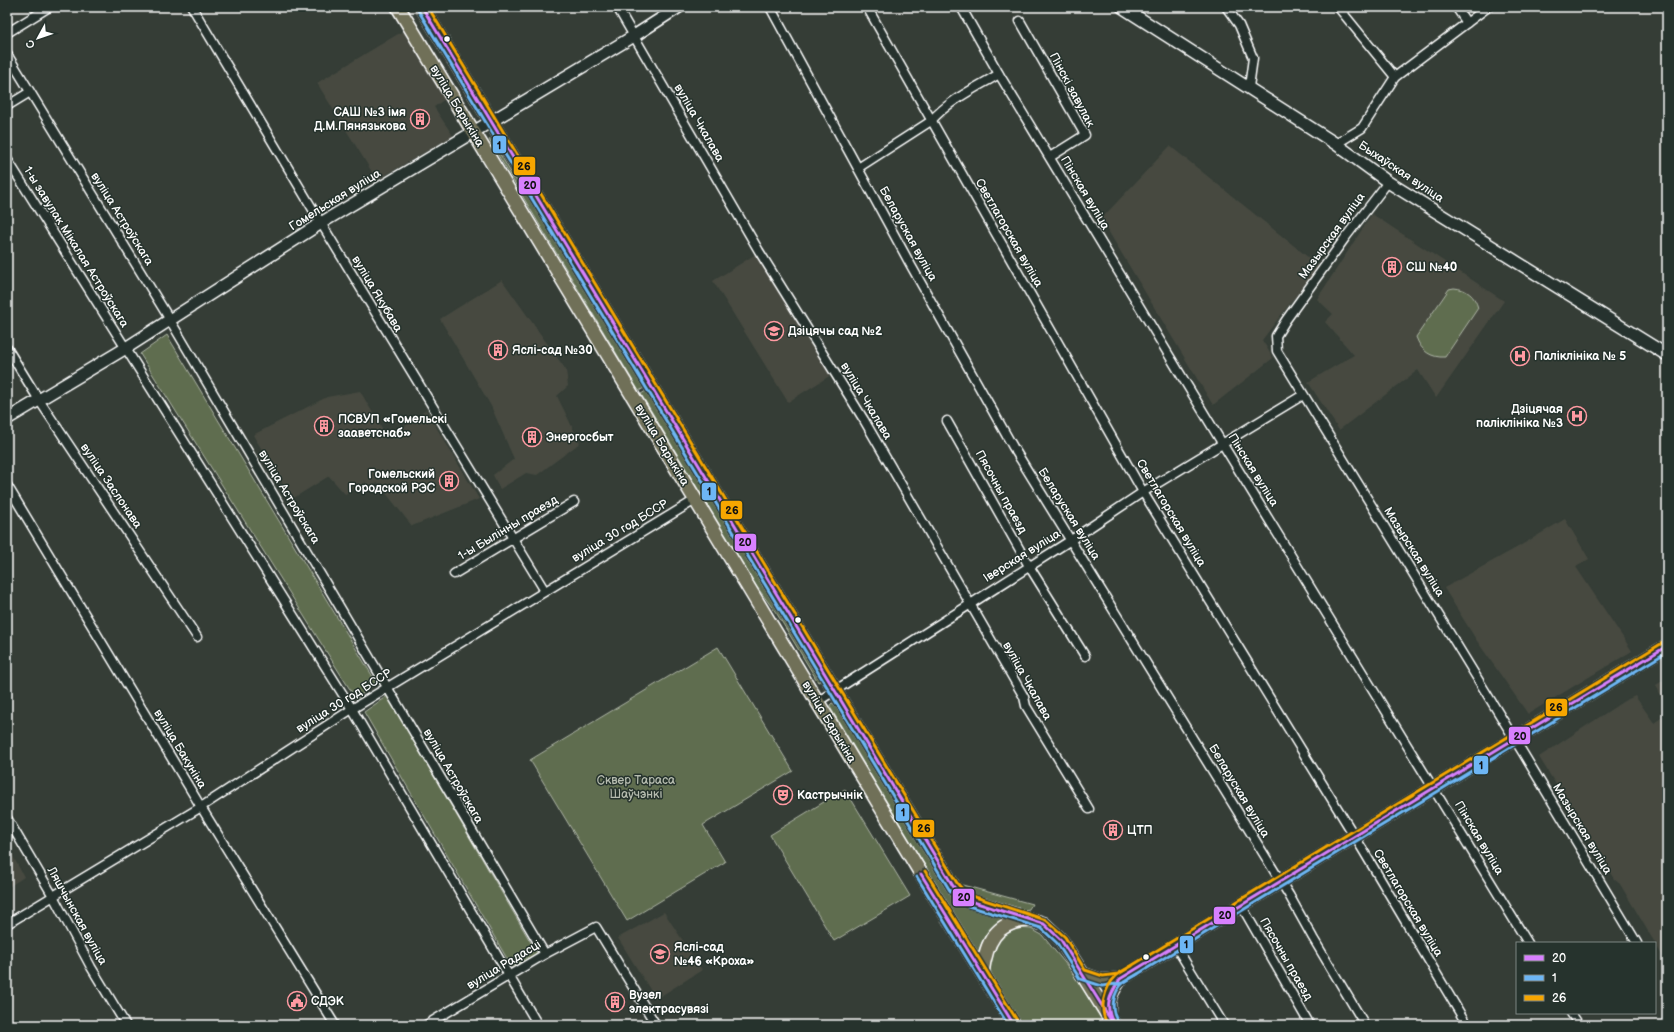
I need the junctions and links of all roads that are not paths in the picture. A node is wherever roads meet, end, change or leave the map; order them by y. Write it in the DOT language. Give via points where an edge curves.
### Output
graph roads {
  1 [pos="49,7"];
  2 [pos="192,7"];
  3 [pos="398,7"];
  4 [pos="422,7"];
  5 [pos="616,7"];
  6 [pos="679,7"];
  7 [pos="770,7"];
  8 [pos="867,7"];
  9 [pos="961,7"];
  10 [pos="1122,7"];
  11 [pos="1226,7"];
  12 [pos="1338,7"];
  13 [pos="1456,7"];
  14 [pos="1488,7"];
  15 [pos="1020,21"];
  16 [pos="1467,22"];
  17 [pos="7,33"];
  18 [pos="634,36"];
  19 [pos="7,54"];
  20 [pos="999,74"];
  21 [pos="1395,77"];
  22 [pos="1249,87"];
  23 [pos="30,92"];
  24 [pos="7,106"];
  25 [pos="491,121"];
  26 [pos="931,121"];
  27 [pos="473,132"];
  28 [pos="1336,144"];
  29 [pos="1050,157"];
  30 [pos="7,159"];
  31 [pos="858,168"];
  32 [pos="1388,182"];
  33 [pos="321,223"];
  34 [pos="170,320"];
  35 [pos="7,348"];
  36 [pos="126,348"];
  37 [pos="1667,355"];
  38 [pos="1303,395"];
  39 [pos="39,400"];
  40 [pos="7,419"];
  41 [pos="947,421"];
  42 [pos="1222,443"];
  43 [pos="7,485"];
  44 [pos="1143,492"];
  45 [pos="695,500"];
  46 [pos="574,502"];
  47 [pos="513,540"];
  48 [pos="1071,540"];
  49 [pos="1029,566"];
  50 [pos="454,574"];
  51 [pos="545,591"];
  52 [pos="969,604"];
  53 [pos="197,637"];
  54 [pos="1667,646"];
  55 [pos="1085,656"];
  56 [pos="388,687"];
  57 [pos="834,691"];
  58 [pos="817,702"];
  59 [pos="352,710"];
  60 [pos="1514,739"];
  61 [pos="1434,788"];
  62 [pos="200,806"];
  63 [pos="1089,809"];
  64 [pos="7,818"];
  65 [pos="1354,837"];
  66 [pos="1281,881"];
  67 [pos="53,896"];
  68 [pos="1241,905"];
  69 [pos="1033,920"];
  70 [pos="7,924"];
  71 [pos="1527,942"];
  72 [pos="1636,942"];
  73 [pos="1176,945"];
  74 [pos="544,954"];
  75 [pos="982,973"];
  76 [pos="1082,974"];
  77 [pos="509,976"];
  78 [pos="1120,978"];
  79 [pos="1572,1014"];
  80 [pos="1011,1021"];
  81 [pos="1112,1021"];
  82 [pos="1577,1022"];
  83 [pos="126,1025"];
  84 [pos="335,1025"];
  85 [pos="426,1025"];
  86 [pos="538,1025"];
  87 [pos="656,1025"];
  88 [pos="1224,1025"];
  89 [pos="1310,1025"];
  90 [pos="1365,1025"];
  91 [pos="1467,1025"];
  1 -- 17 [label="street"];
  2 -- 33 [label="street, вуліца Якубава"];
  3 -- 27 [label="main road, вуліца Барыкіна"];
  4 -- 25 [label="main road, вуліца Барыкіна"];
  5 -- 18 [label="street, вуліца Чкалава"];
  6 -- 18 [label="main road, Гомельская вуліца"];
  7 -- 31 [label="street, Беларуская вуліца"];
  8 -- 26 [label="street, Светлагорская вуліца"];
  9 -- 20 [label="street, Пінская вуліца"];
  10 -- 22 [label="main road, Быхаўская вуліца"];
  11 -- 22 [label="street" via="1239,25 1253,58"];
  12 -- 21 [label="street"];
  13 -- 16 [label="street"];
  14 -- 16 [label="street"];
  15 -- 29 [label="street, Пінскі завулак" via="1085,135"];
  16 -- 21 [label="street"];
  18 -- 25 [label="main road, Гомельская вуліца"];
  18 -- 52 [label="street, вуліца Чкалава" via="759,251 864,420"];
  19 -- 23 [label="street, вуліца Астроўскага"];
  20 -- 26 [label="street" via="954,101"];
  20 -- 29 [label="street, Пінская вуліца"];
  21 -- 28 [label="street" via="1362,128"];
  22 -- 28 [label="main road, Быхаўская вуліца"];
  23 -- 24 [label="street"];
  23 -- 34 [label="street, вуліца Астроўскага"];
  25 -- 27 [label="main road, Гомельская вуліца"];
  25 -- 57 [label="main road, вуліца Барыкіна"];
  26 -- 31 [label="street"];
  26 -- 44 [label="street, Светлагорская вуліца"];
  27 -- 33 [label="main road, Гомельская вуліца"];
  27 -- 45 [label="main road, вуліца Барыкіна"];
  28 -- 32 [label="main road, Быхаўская вуліца"];
  29 -- 42 [label="street, Пінская вуліца"];
  30 -- 36 [label="street, 1-ы завулак Мікалая Астроўскага"];
  31 -- 48 [label="street, Беларуская вуліца" via="1013,447"];
  32 -- 37 [label="main road, Быхаўская вуліца"];
  32 -- 38 [label="street, Мазырская вуліца" via="1276,336 1277,351"];
  33 -- 34 [label="main road, Гомельская вуліца"];
  33 -- 47 [label="street, вуліца Якубава"];
  34 -- 36 [label="main road, Гомельская вуліца"];
  34 -- 56 [label="street, вуліца Астроўскага"];
  35 -- 39 [label="street, вуліца Заслонава"];
  36 -- 39 [label="main road, Гомельская вуліца"];
  36 -- 59 [label="street"];
  38 -- 42 [label="street, Іверская вуліца"];
  38 -- 60 [label="street, Мазырская вуліца"];
  39 -- 40 [label="main road, Гомельская вуліца"];
  39 -- 53 [label="street, вуліца Заслонава"];
  41 -- 49 [label="street, Пясочны праезд"];
  42 -- 44 [label="street, Іверская вуліца"];
  42 -- 61 [label="street, Пінская вуліца"];
  43 -- 62 [label="street, вуліца Бакуніна"];
  44 -- 48 [label="street, Іверская вуліца"];
  44 -- 65 [label="street, Светлагорская вуліца"];
  45 -- 51 [label="street, вуліца 30 год БССР"];
  45 -- 58 [label="main road, вуліца Барыкіна"];
  46 -- 47 [label="street, 1-ы Былінны праезд"];
  47 -- 50 [label="street, 1-ы Былінны праезд"];
  47 -- 51 [label="street, вуліца Якубава"];
  48 -- 49 [label="street, Іверская вуліца"];
  48 -- 66 [label="street, Беларуская вуліца"];
  49 -- 52 [label="street, Іверская вуліца"];
  49 -- 55 [label="street, Пясочны праезд"];
  51 -- 56 [label="street, вуліца 30 год БССР"];
  52 -- 57 [label="street, Іверская вуліца"];
  52 -- 63 [label="street, вуліца Чкалава" via="1024,697 1026,706"];
  54 -- 60 [label="main road"];
  56 -- 59 [label="street, вуліца 30 год БССР"];
  56 -- 74 [label="street, вуліца Астроўскага"];
  57 -- 58 [label="street, Іверская вуліца"];
  57 -- 69 [label="main road, вуліца Барыкіна" via="959,894 975,902"];
  58 -- 75 [label="main road, вуліца Барыкіна"];
  59 -- 62 [label="street, вуліца 30 год БССР"];
  59 -- 77 [label="street"];
  60 -- 61 [label="main road"];
  60 -- 72 [label="street, Мазырская вуліца"];
  61 -- 65 [label="main road"];
  61 -- 71 [label="street, Пінская вуліца"];
  62 -- 67 [label="street, вуліца 30 год БССР"];
  62 -- 84 [label="street, вуліца Бакуніна"];
  64 -- 67 [label="street, Ляшчынская вуліца"];
  65 -- 66 [label="main road"];
  65 -- 91 [label="street, Светлагорская вуліца"];
  66 -- 68 [label="main road"];
  66 -- 90 [label="street, Беларуская вуліца"];
  67 -- 70 [label="street, вуліца 30 год БССР"];
  67 -- 83 [label="street, Ляшчынская вуліца"];
  68 -- 73 [label="main road"];
  68 -- 89 [label="street, Пясочны праезд"];
  69 -- 75 [label="main road" via="1021,920 1010,924 992,936"];
  69 -- 76 [label="main road, вуліца Барыкіна" via="1044,924 1061,940"];
  73 -- 78 [label="main road"];
  73 -- 88 [label="street"];
  74 -- 77 [label="street, вуліца Радасці"];
  74 -- 87 [label="street, вуліца Радасці" via="596,927"];
  75 -- 80 [label="main road, вуліца Барыкіна"];
  76 -- 78 [label="main road" via="1102,981"];
  76 -- 81 [label="main road, вуліца Барыкіна"];
  77 -- 85 [label="street, вуліца Радасці"];
  77 -- 86 [label="street"];
  78 -- 81 [label="main road" via="1110,994 1108,1004"];
  79 -- 82 [label="street"];
}
